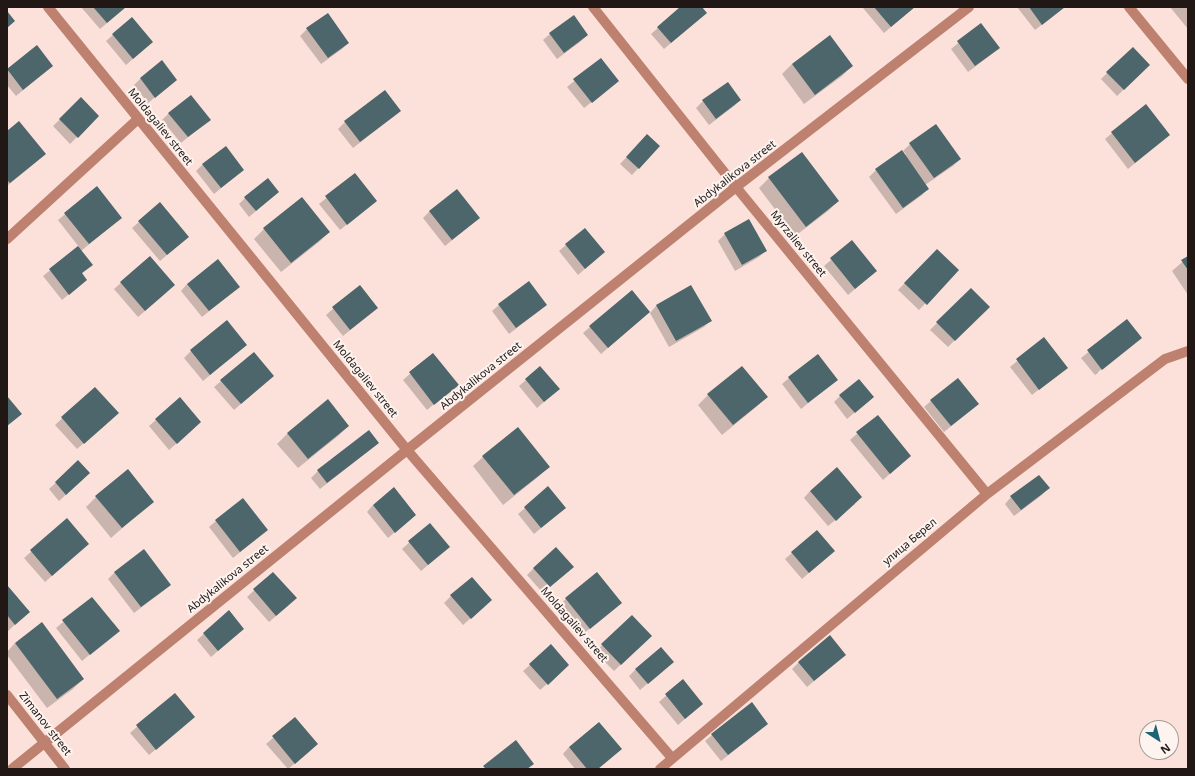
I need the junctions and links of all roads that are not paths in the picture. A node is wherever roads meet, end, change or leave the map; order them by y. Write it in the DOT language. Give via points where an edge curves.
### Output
graph roads {
  1 [pos="48,7"];
  2 [pos="593,7"];
  3 [pos="969,7"];
  4 [pos="1129,7"];
  5 [pos="1188,79"];
  6 [pos="138,119"];
  7 [pos="736,187"];
  8 [pos="7,239"];
  9 [pos="1188,351"];
  10 [pos="407,450"];
  11 [pos="987,494"];
  12 [pos="7,694"];
  13 [pos="44,743"];
  14 [pos="672,758"];
  15 [pos="12,769"];
  16 [pos="65,769"];
  17 [pos="660,769"];
  1 -- 6 [label="street, Moldagaliev street"];
  2 -- 7 [label="street, Myrzaliev street"];
  3 -- 7 [label="street, Abdykalikova street"];
  4 -- 5 [label="street"];
  6 -- 8 [label="street"];
  6 -- 10 [label="street, Moldagaliev street"];
  7 -- 10 [label="street, Abdykalikova street"];
  7 -- 11 [label="street, Myrzaliev street"];
  9 -- 11 [label="street, улица Берел" via="1165,359"];
  10 -- 13 [label="street, Abdykalikova street"];
  10 -- 14 [label="street, Moldagaliev street"];
  11 -- 14 [label="street, улица Берел"];
  12 -- 13 [label="street, Zimanov street"];
  13 -- 15 [label="street, Abdykalikova street"];
  13 -- 16 [label="street, Zimanov street"];
  14 -- 17 [label="street, улица Берел"];
}
